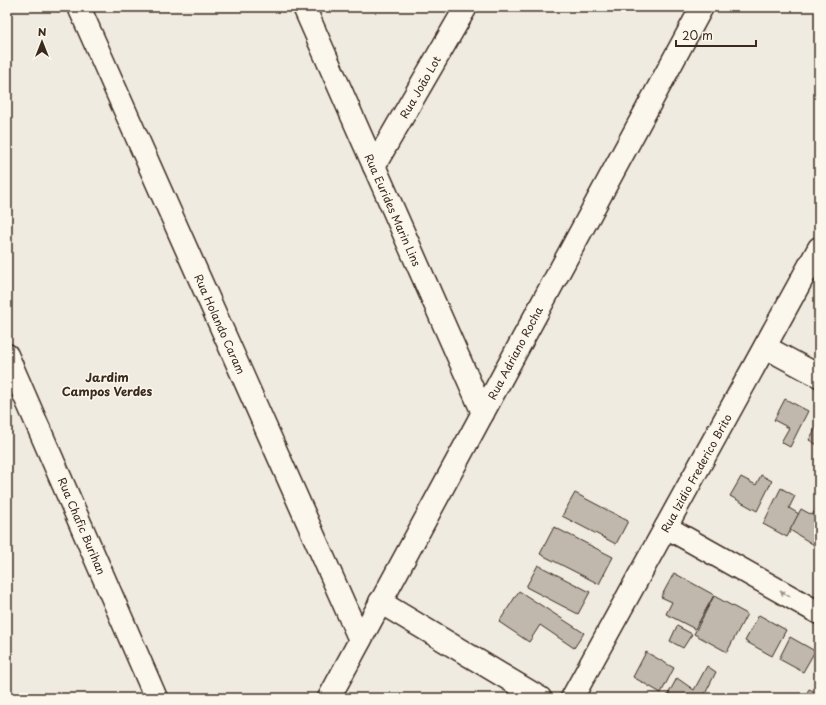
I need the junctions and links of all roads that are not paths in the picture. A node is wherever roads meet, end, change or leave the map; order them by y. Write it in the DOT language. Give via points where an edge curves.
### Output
graph roads {
  1 [pos="79,7"];
  2 [pos="304,7"];
  3 [pos="466,7"];
  4 [pos="702,7"];
  5 [pos="374,166"];
  6 [pos="819,248"];
  7 [pos="765,347"];
  8 [pos="7,355"];
  9 [pos="819,376"];
  10 [pos="483,413"];
  11 [pos="666,527"];
  12 [pos="380,602"];
  13 [pos="819,613"];
  14 [pos="360,640"];
  15 [pos="156,698"];
  16 [pos="329,698"];
  17 [pos="540,698"];
  18 [pos="572,698"];
  1 -- 14 [label="street, Rua Holando Caram"];
  2 -- 5 [label="street, Rua Eurides Marin Lins"];
  3 -- 5 [label="street, Rua João Lot"];
  4 -- 10 [label="street, Rua Adriano Rocha"];
  5 -- 10 [label="street, Rua Eurides Marin Lins"];
  6 -- 7 [label="street, Rua Izidio Frederico Brito"];
  7 -- 9 [label="street"];
  7 -- 11 [label="street, Rua Izidio Frederico Brito"];
  8 -- 15 [label="street, Rua Chafic Burihan"];
  10 -- 12 [label="street, Rua Adriano Rocha"];
  13 -- 11 [label="street, one-way"];
  11 -- 18 [label="street, Rua Izidio Frederico Brito"];
  12 -- 14 [label="street, Rua Adriano Rocha"];
  12 -- 17 [label="street"];
  14 -- 16 [label="street, Rua Adriano Rocha"];
}
